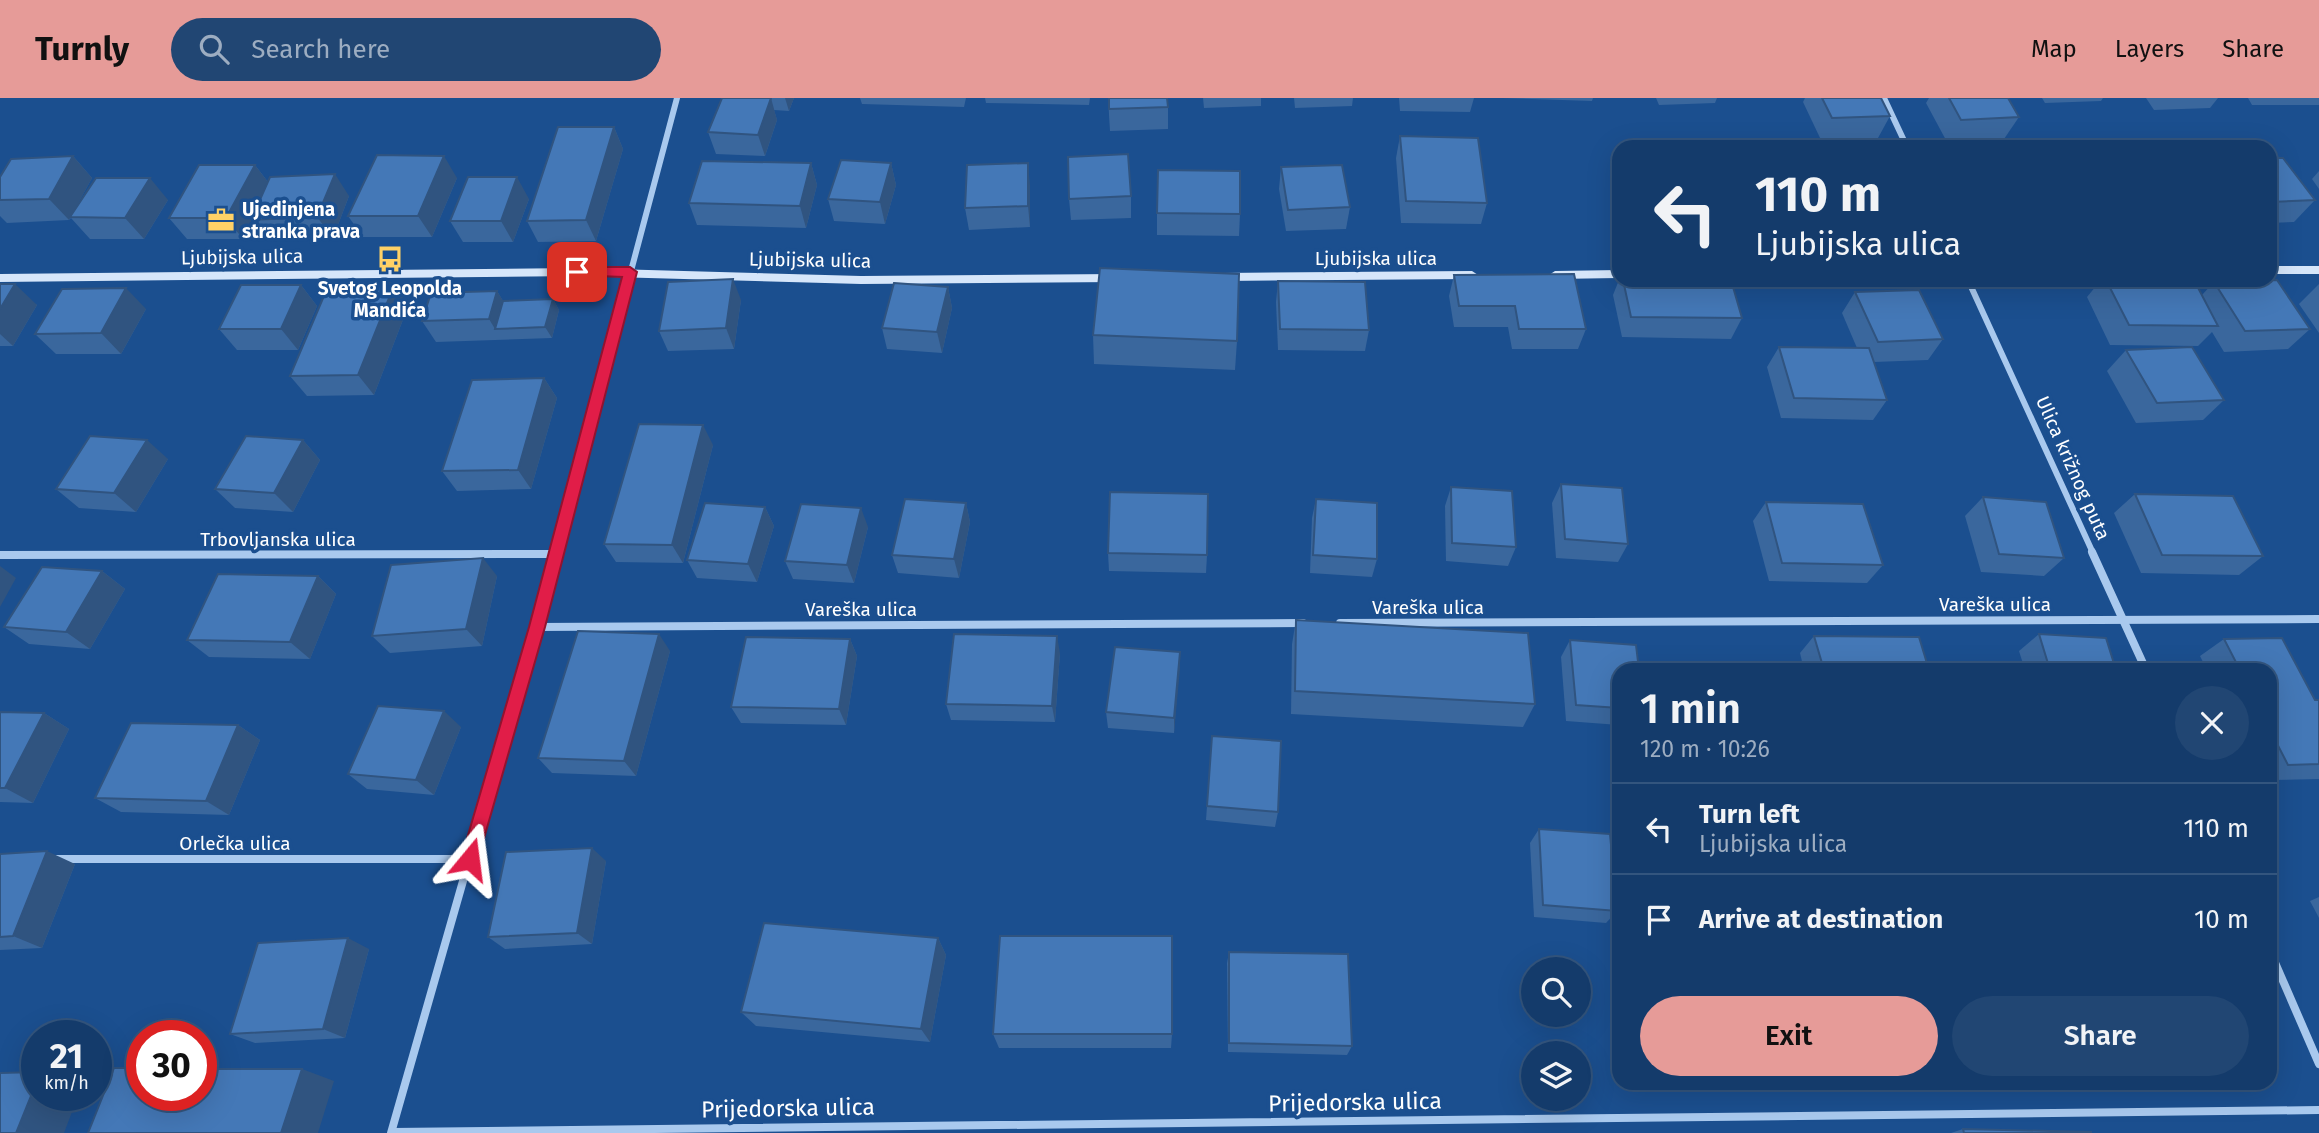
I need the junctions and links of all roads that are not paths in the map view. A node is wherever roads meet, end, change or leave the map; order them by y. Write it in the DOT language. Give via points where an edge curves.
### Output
graph roads {
  1 [pos="677,98"];
  2 [pos="1884,98"];
  3 [pos="1905,140"];
  4 [pos="2277,270"];
  5 [pos="2319,270"];
  6 [pos="630,272"];
  7 [pos="1612,274"];
  8 [pos="1481,275"];
  9 [pos="1536,275"];
  10 [pos="1205,277"];
  11 [pos="0,278"];
  12 [pos="1136,278"];
  13 [pos="1971,287"];
  14 [pos="555,554"];
  15 [pos="0,555"];
  16 [pos="2124,619"];
  17 [pos="2319,619"];
  18 [pos="1316,623"];
  19 [pos="1330,623"];
  20 [pos="537,627"];
  21 [pos="2143,663"];
  22 [pos="41,859"];
  23 [pos="470,859"];
  24 [pos="2277,967"];
  25 [pos="2319,1064"];
  26 [pos="2319,1110"];
  27 [pos="391,1133"];
  1 -- 6 [label="street"];
  2 -- 3 [label="street"];
  4 -- 5 [label="street"];
  6 -- 11 [label="street, Ljubijska ulica"];
  6 -- 12 [label="street, Ljubijska ulica" via="861,279"];
  6 -- 14 [label="street"];
  7 -- 9 [label="street"];
  8 -- 10 [label="street, Ljubijska ulica"];
  13 -- 16 [label="street, Ulica križnog puta"];
  14 -- 15 [label="street, Trbovljanska ulica"];
  14 -- 20 [label="street"];
  16 -- 17 [label="street, Vareška ulica"];
  16 -- 19 [label="street, Vareška ulica"];
  16 -- 21 [label="street, Ulica križnog puta"];
  18 -- 20 [label="street, Vareška ulica"];
  20 -- 23 [label="street"];
  22 -- 23 [label="street, Orlečka ulica"];
  23 -- 27 [label="street"];
  24 -- 25 [label="street"];
  26 -- 27 [label="street, Prijedorska ulica"];
}
